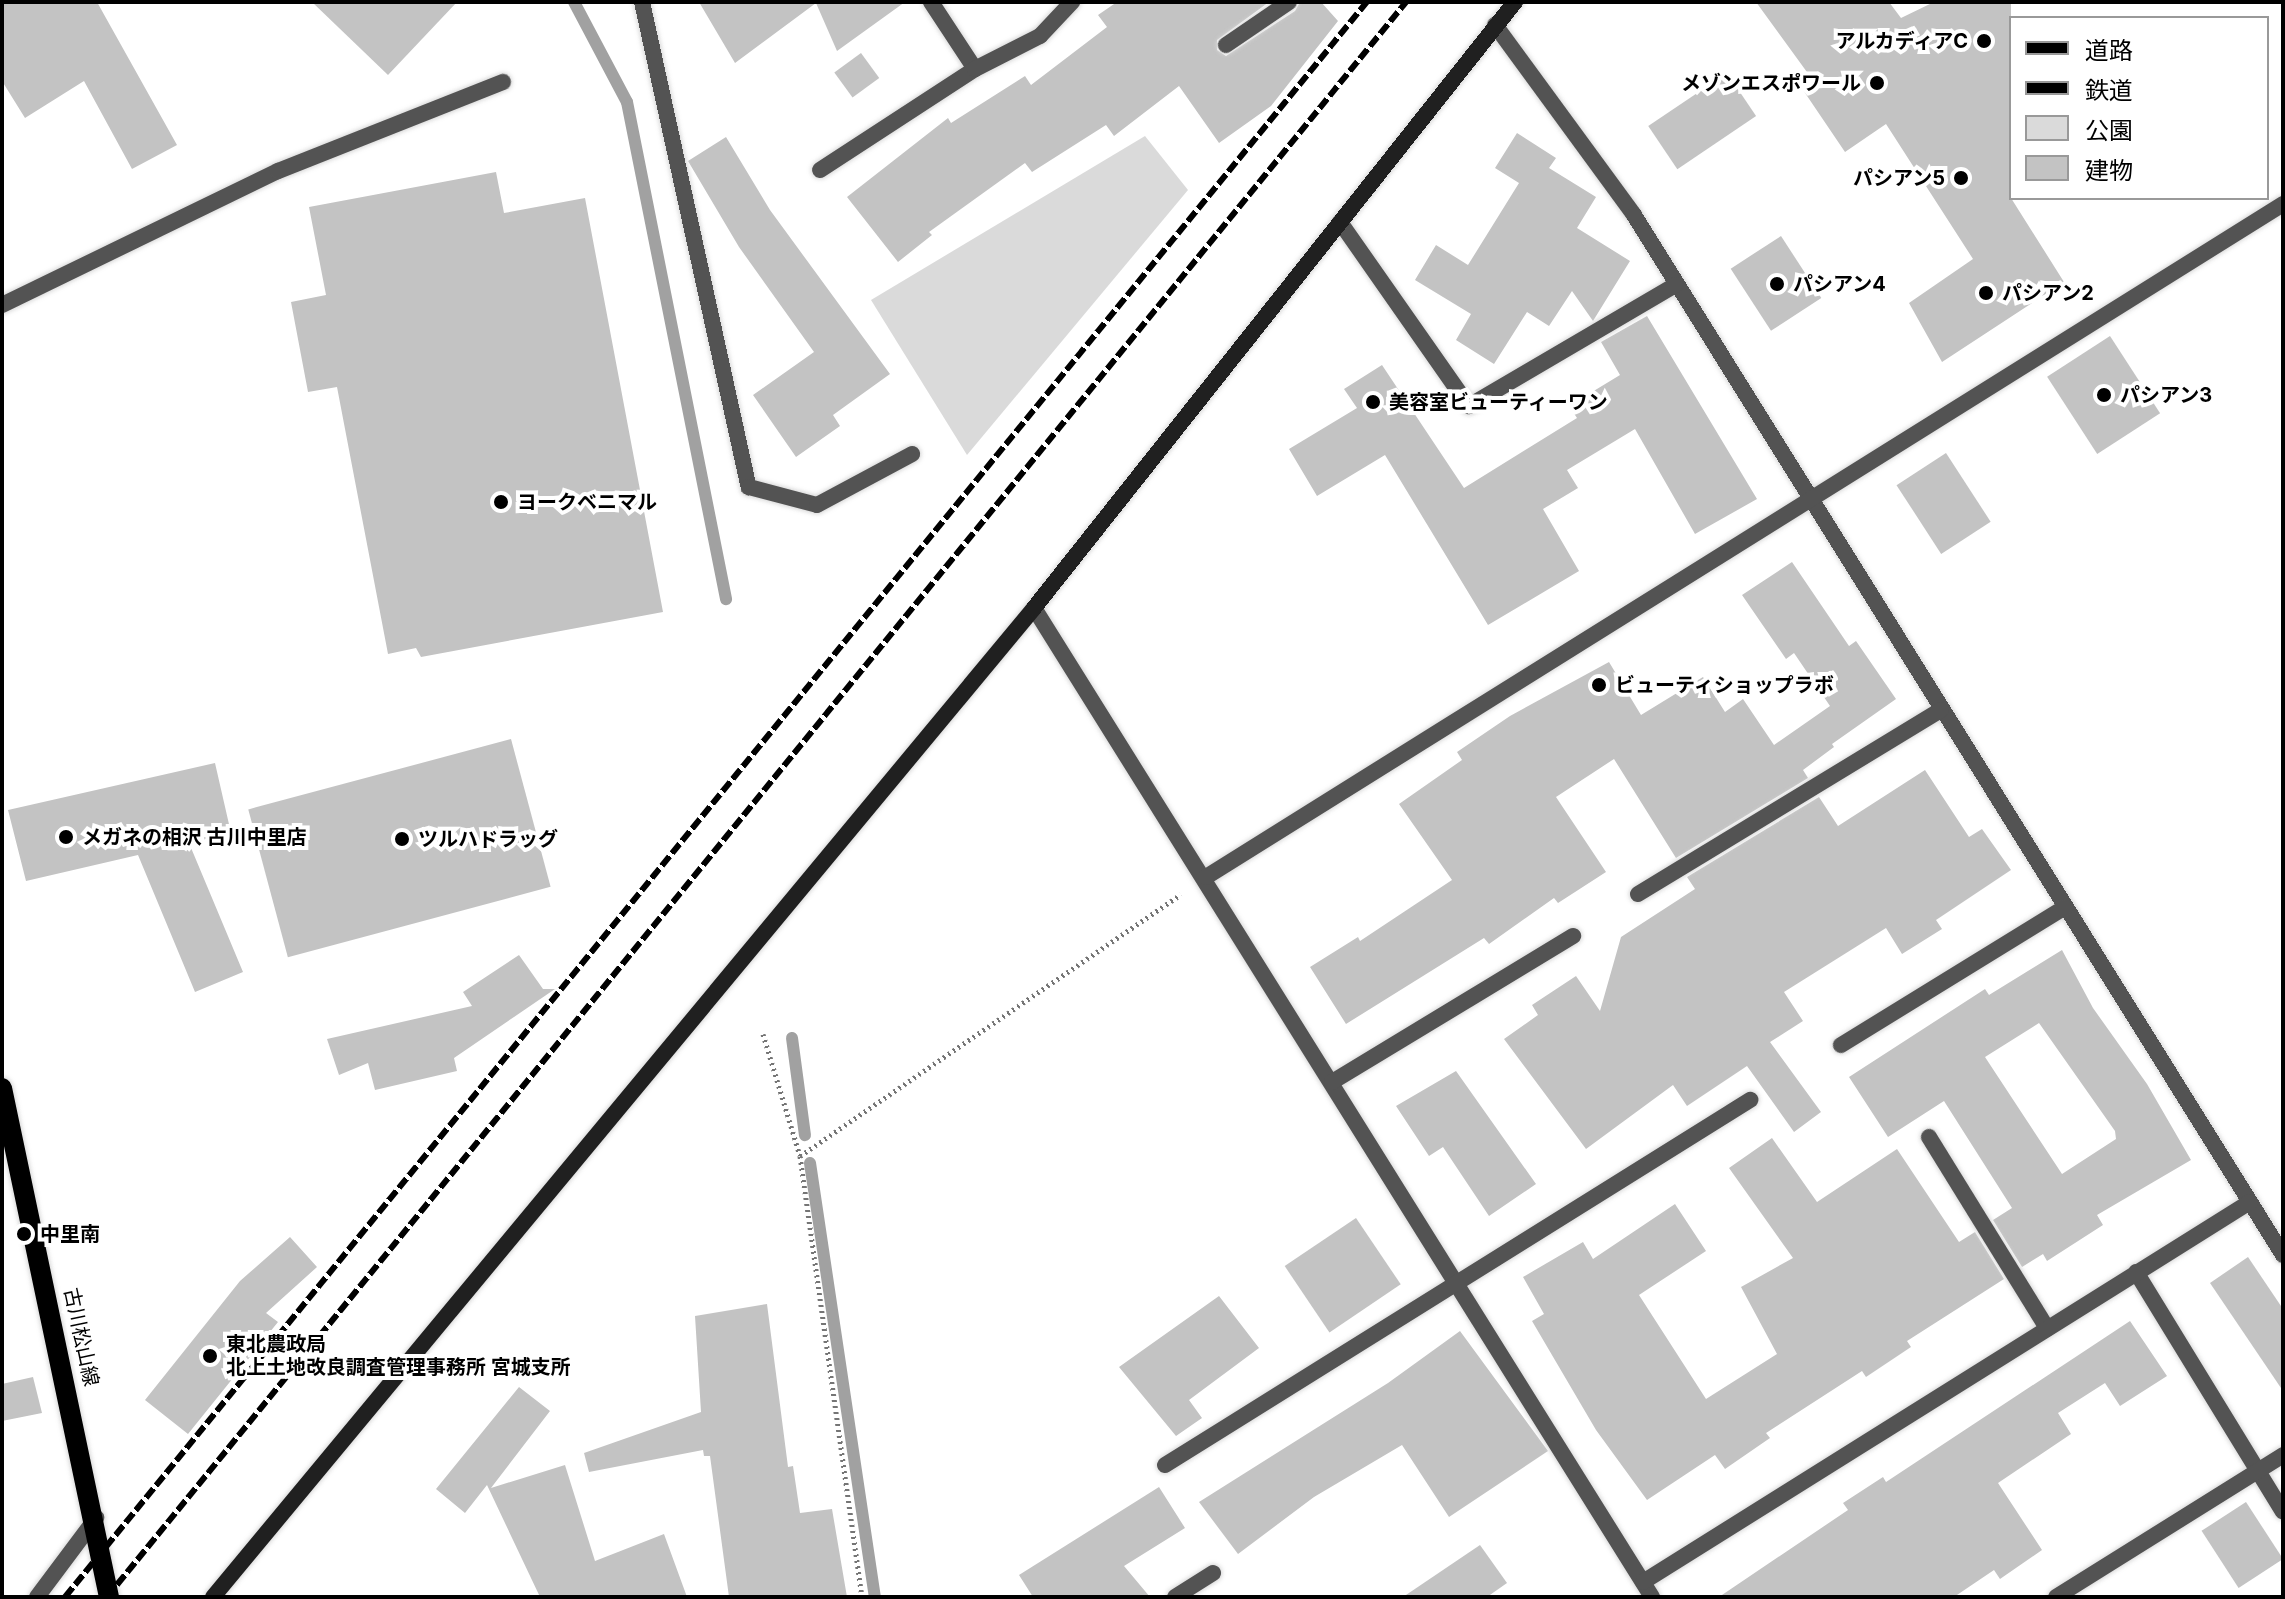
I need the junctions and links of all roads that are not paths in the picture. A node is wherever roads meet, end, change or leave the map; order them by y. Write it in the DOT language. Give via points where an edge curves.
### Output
graph roads {
  1 [pos="642,2"];
  2 [pos="931,2"];
  3 [pos="1072,2"];
  4 [pos="1289,2"];
  5 [pos="1514,2"];
  6 [pos="1495,25"];
  7 [pos="1226,45"];
  8 [pos="975,69"];
  9 [pos="503,82"];
  10 [pos="820,170"];
  11 [pos="2283,204"];
  12 [pos="1340,222"];
  13 [pos="1675,285"];
  14 [pos="2,305"];
  15 [pos="912,454"];
  16 [pos="1808,498"];
  17 [pos="1034,608"];
  18 [pos="1941,710"];
  19 [pos="1206,877"];
  20 [pos="1638,894"];
  21 [pos="2065,907"];
  22 [pos="1573,936"];
  23 [pos="1841,1045"];
  24 [pos="1332,1082"];
  25 [pos="2,1088"];
  26 [pos="1750,1100"];
  27 [pos="1929,1137"];
  28 [pos="2250,1202"];
  29 [pos="2283,1255"];
  30 [pos="2136,1272"];
  31 [pos="1457,1282"];
  32 [pos="2047,1328"];
  33 [pos="2283,1455"];
  34 [pos="1165,1465"];
  35 [pos="2258,1471"];
  36 [pos="2283,1512"];
  37 [pos="96,1518"];
  38 [pos="1213,1573"];
  39 [pos="1648,1590"];
  40 [pos="37,1597"];
  41 [pos="109,1597"];
  42 [pos="213,1597"];
  43 [pos="1175,1597"];
  44 [pos="2056,1597"];
  1 -- 15 [label="street" via="749,487 817,505"];
  2 -- 8 [label="street"];
  3 -- 8 [label="street" via="1040,36"];
  4 -- 7 [label="street"];
  5 -- 6 [label="street"];
  6 -- 12 [label="street"];
  6 -- 13 [label="street" via="1634,215"];
  8 -- 10 [label="street"];
  9 -- 14 [label="street" via="278,171"];
  11 -- 16 [label="street"];
  12 -- 13 [label="street" via="1469,406"];
  12 -- 17 [label="street"];
  13 -- 16 [label="street"];
  16 -- 18 [label="street"];
  16 -- 19 [label="street"];
  17 -- 19 [label="street"];
  17 -- 42 [label="street"];
  18 -- 20 [label="street"];
  18 -- 21 [label="street"];
  19 -- 24 [label="street"];
  21 -- 23 [label="street"];
  21 -- 28 [label="street"];
  22 -- 24 [label="street"];
  24 -- 31 [label="street"];
  25 -- 37 [label="main road, 古川松山線"];
  26 -- 31 [label="street"];
  27 -- 32 [label="street"];
  28 -- 29 [label="street"];
  28 -- 30 [label="street"];
  30 -- 32 [label="street"];
  30 -- 35 [label="street"];
  31 -- 34 [label="street"];
  31 -- 39 [label="street"];
  32 -- 39 [label="street"];
  33 -- 35 [label="street"];
  35 -- 36 [label="street"];
  35 -- 44 [label="street"];
  37 -- 40 [label="street"];
  37 -- 41 [label="main road, 古川松山線"];
  38 -- 43 [label="street"];
}
